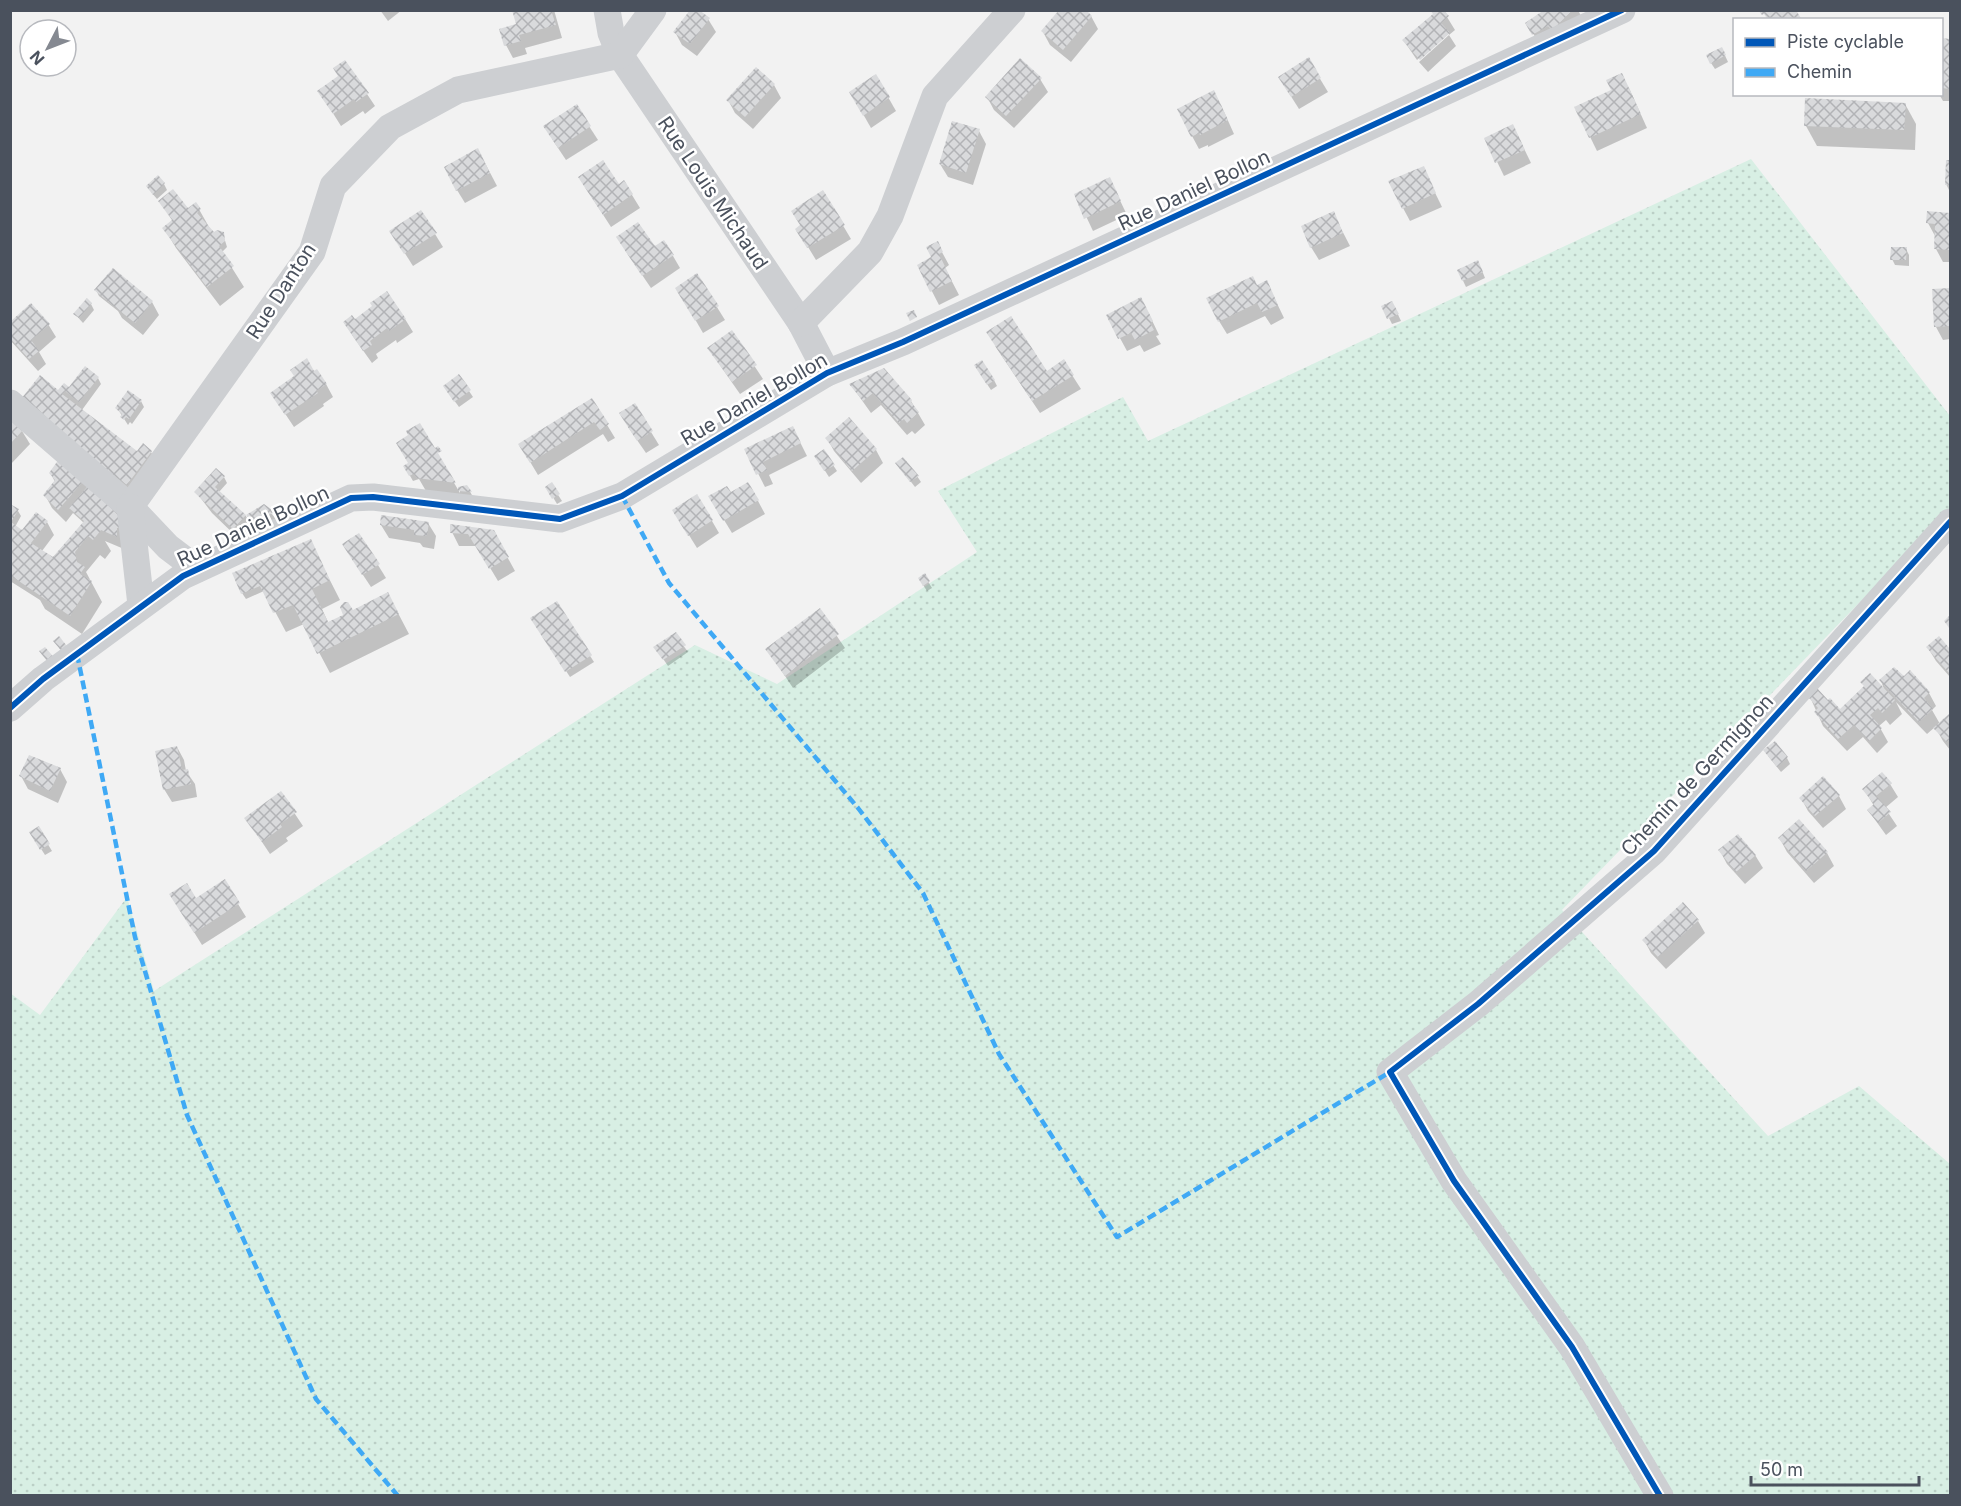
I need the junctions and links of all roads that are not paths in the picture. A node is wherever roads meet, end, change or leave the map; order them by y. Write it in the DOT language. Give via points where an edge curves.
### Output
graph roads {
  1 [pos="607,10"];
  2 [pos="653,10"];
  3 [pos="1011,10"];
  4 [pos="1622,10"];
  5 [pos="620,55"];
  6 [pos="801,323"];
  7 [pos="827,373"];
  8 [pos="10,403"];
  9 [pos="130,507"];
  10 [pos="1950,522"];
  11 [pos="197,569"];
  12 [pos="141,605"];
  13 [pos="10,708"];
  14 [pos="1660,1496"];
  1 -- 5 [label="street, Rue Louis Michaud"];
  2 -- 5 [label="street"];
  3 -- 6 [label="street" via="935,96 890,216 870,252"];
  4 -- 7 [label="street, Rue Daniel Bollon" via="903,342"];
  5 -- 6 [label="street, Rue Louis Michaud"];
  5 -- 9 [label="street, Rue Danton" via="458,90 390,127 333,186 312,252"];
  6 -- 7 [label="street, Rue Louis Michaud"];
  7 -- 11 [label="street, Rue Daniel Bollon" via="622,496 560,519 373,497 351,498"];
  8 -- 9 [label="street"];
  9 -- 11 [label="street" via="168,547"];
  9 -- 12 [label="street"];
  10 -- 14 [label="street, Chemin de Germignon" via="1654,851 1478,1004 1390,1072 1454,1181 1572,1347"];
  11 -- 12 [label="street, Rue Daniel Bollon"];
  12 -- 13 [label="street, Rue Daniel Bollon"];
}
